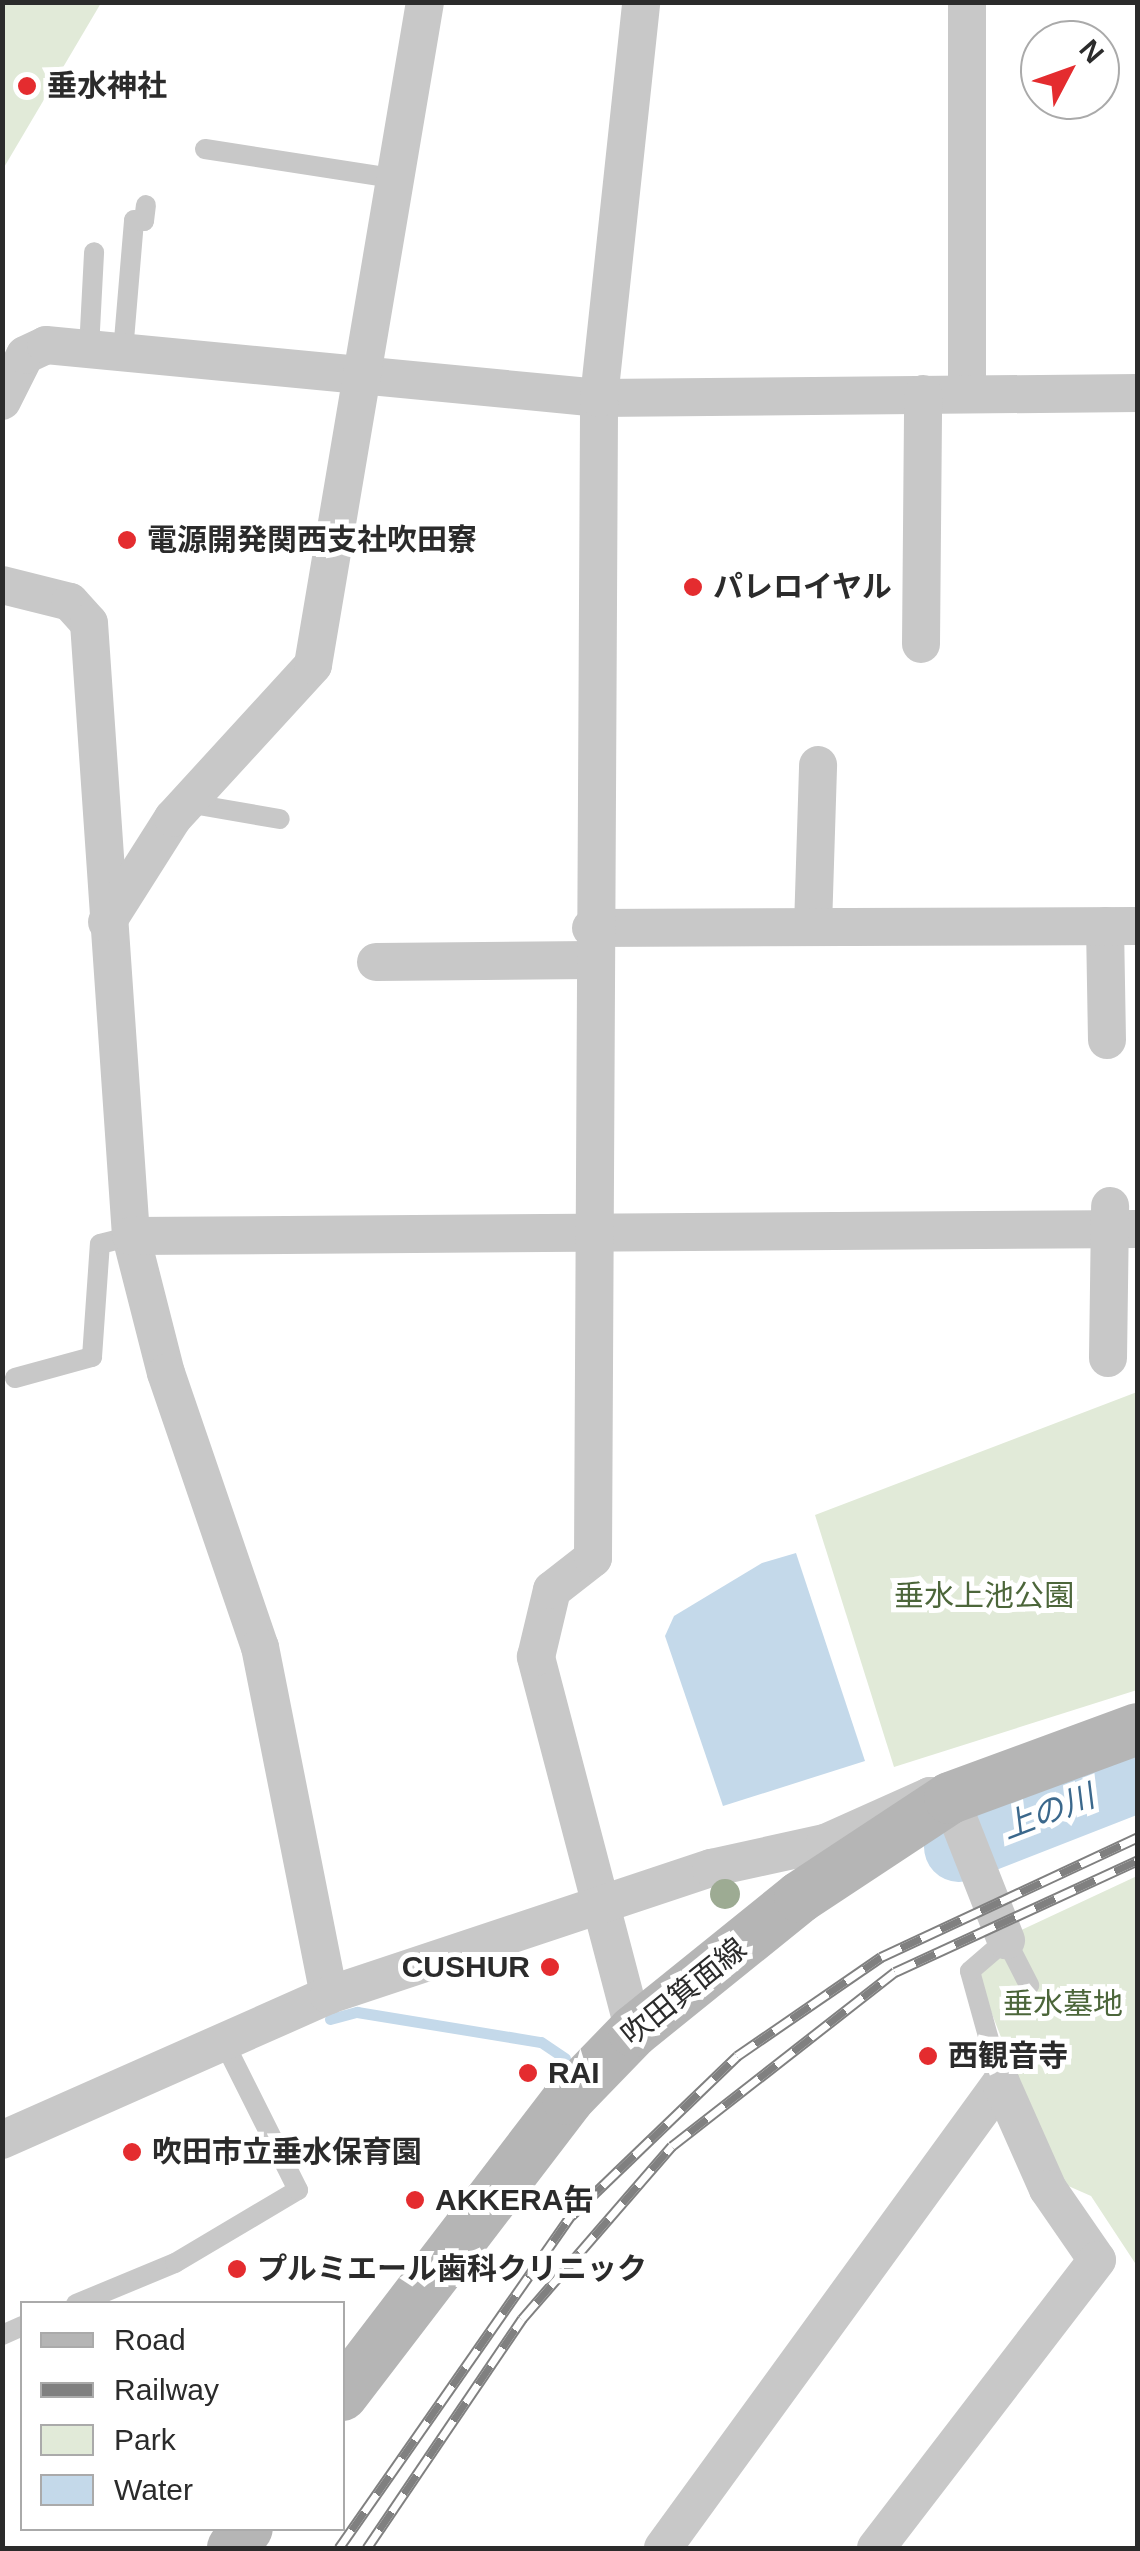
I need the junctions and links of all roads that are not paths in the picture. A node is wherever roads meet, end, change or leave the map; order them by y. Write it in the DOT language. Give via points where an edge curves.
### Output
graph roads {
  1 [pos="425,2"];
  2 [pos="641,2"];
  3 [pos="967,2"];
  4 [pos="206,150"];
  5 [pos="393,178"];
  6 [pos="146,205"];
  7 [pos="94,252"];
  8 [pos="106,351"];
  9 [pos="358,375"];
  10 [pos="1138,392"];
  11 [pos="968,393"];
  12 [pos="923,394"];
  13 [pos="599,398"];
  14 [pos="2,401"];
  15 [pos="2,585"];
  16 [pos="922,644"];
  17 [pos="818,765"];
  18 [pos="187,803"];
  19 [pos="280,820"];
  20 [pos="107,922"];
  21 [pos="1121,926"];
  22 [pos="813,927"];
  23 [pos="591,944"];
  24 [pos="376,962"];
  25 [pos="1108,1040"];
  26 [pos="1119,1221"];
  27 [pos="592,1234"];
  28 [pos="132,1236"];
  29 [pos="1108,1358"];
  30 [pos="15,1378"];
  31 [pos="1138,1729"];
  32 [pos="955,1813"];
  33 [pos="601,1902"];
  34 [pos="1006,1940"];
  35 [pos="1028,1984"];
  36 [pos="329,1995"];
  37 [pos="634,2031"];
  38 [pos="225,2044"];
  39 [pos="1001,2083"];
  40 [pos="2,2140"];
  41 [pos="83,2301"];
  42 [pos="345,2391"];
  43 [pos="663,2548"];
  44 [pos="876,2548"];
  1 -- 5 [label="street"];
  2 -- 13 [label="street"];
  3 -- 11 [label="street"];
  4 -- 5 [label="lane"];
  5 -- 9 [label="street"];
  6 -- 8 [label="lane" via="144,221 134,220"];
  7 -- 8 [label="lane"];
  8 -- 9 [label="street"];
  8 -- 14 [label="street" via="30,350"];
  9 -- 13 [label="street"];
  9 -- 18 [label="street" via="313,665"];
  10 -- 11 [label="street"];
  11 -- 12 [label="street"];
  12 -- 13 [label="street"];
  12 -- 16 [label="street"];
  13 -- 23 [label="street"];
  15 -- 20 [label="street" via="70,602 89,623"];
  17 -- 22 [label="street"];
  18 -- 19 [label="lane"];
  18 -- 20 [label="street"];
  20 -- 28 [label="street"];
  21 -- 22 [label="street"];
  21 -- 25 [label="street"];
  22 -- 23 [label="street"];
  23 -- 24 [label="street"];
  23 -- 27 [label="street"];
  26 -- 27 [label="street"];
  26 -- 29 [label="street"];
  27 -- 28 [label="street"];
  27 -- 33 [label="street" via="593,1558 552,1590 536,1657"];
  28 -- 30 [label="lane" via="100,1244 92,1356"];
  28 -- 36 [label="street" via="166,1373 260,1647"];
  31 -- 32 [label="main road, 吹田箕面線"];
  32 -- 33 [label="street" via="902,1806 825,1844"];
  32 -- 34 [label="street"];
  32 -- 37 [label="main road, 吹田箕面線" via="800,1898"];
  33 -- 36 [label="street"];
  33 -- 37 [label="street"];
  34 -- 35 [label="lane"];
  34 -- 39 [label="lane" via="970,1971"];
  36 -- 38 [label="street"];
  37 -- 42 [label="main road, 吹田箕面線" via="544,2128"];
  38 -- 40 [label="street"];
  38 -- 41 [label="lane" via="298,2190 225,2237"];
  39 -- 43 [label="street"];
  39 -- 44 [label="street" via="1048,2189 1098,2260"];
}
